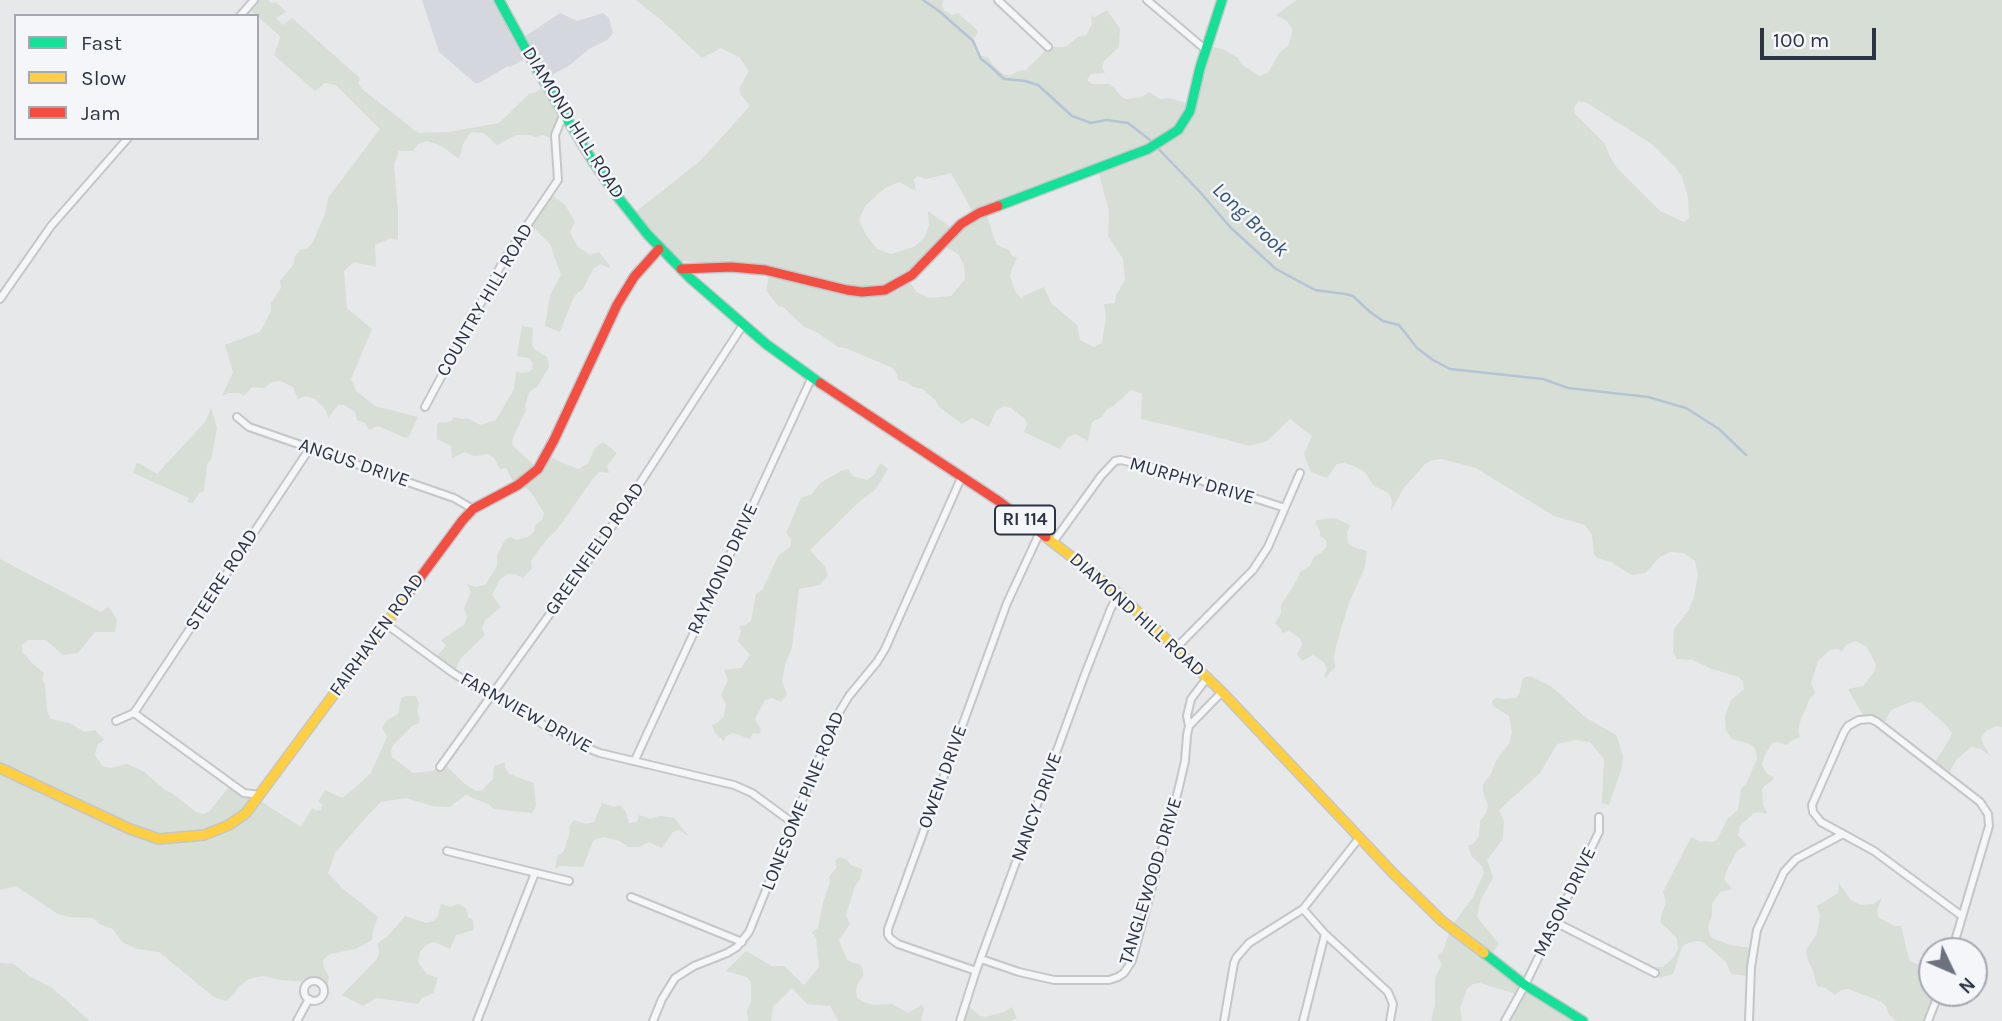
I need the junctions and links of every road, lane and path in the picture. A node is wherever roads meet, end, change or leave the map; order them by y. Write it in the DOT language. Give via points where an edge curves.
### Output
graph roads {
  1 [pos="254,0"];
  2 [pos="499,0"];
  3 [pos="998,0"];
  4 [pos="1147,0"];
  5 [pos="1222,0"];
  6 [pos="242,14"];
  7 [pos="1048,47"];
  8 [pos="1206,50"];
  9 [pos="563,116"];
  10 [pos="126,140"];
  11 [pos="659,248"];
  12 [pos="681,269"];
  13 [pos="0,299"];
  14 [pos="743,325"];
  15 [pos="812,377"];
  16 [pos="425,407"];
  17 [pos="237,417"];
  18 [pos="310,448"];
  19 [pos="1300,473"];
  20 [pos="962,476"];
  21 [pos="1285,508"];
  22 [pos="472,509"];
  23 [pos="1040,532"];
  24 [pos="1054,541"];
  25 [pos="1119,594"];
  26 [pos="386,624"];
  27 [pos="1176,648"];
  28 [pos="1207,678"];
  29 [pos="1222,692"];
  30 [pos="493,695"];
  31 [pos="134,713"];
  32 [pos="116,721"];
  33 [pos="1189,726"];
  34 [pos="635,760"];
  35 [pos="440,767"];
  36 [pos="0,768"];
  37 [pos="261,795"];
  38 [pos="1599,817"];
  39 [pos="793,823"];
  40 [pos="1843,834"];
  41 [pos="1360,838"];
  42 [pos="447,851"];
  43 [pos="535,873"];
  44 [pos="569,881"];
  45 [pos="631,897"];
  46 [pos="1303,909"];
  47 [pos="1962,916"];
  48 [pos="1555,922"];
  49 [pos="1325,934"];
  50 [pos="1956,937"];
  51 [pos="742,942"];
  52 [pos="981,959"];
  53 [pos="976,971"];
  54 [pos="1654,973"];
  55 [pos="1525,985"];
  56 [pos="309,999"];
  57 [pos="297,1021"];
  58 [pos="477,1021"];
  59 [pos="653,1021"];
  60 [pos="960,1021"];
  61 [pos="1224,1021"];
  62 [pos="1303,1021"];
  63 [pos="1390,1021"];
  64 [pos="1505,1021"];
  65 [pos="1583,1021"];
  66 [pos="1749,1021"];
  1 -- 6 [label="street"];
  2 -- 9 [label="street, DIAMOND HILL ROAD / RI 114"];
  3 -- 7 [label="street"];
  4 -- 8 [label="street"];
  5 -- 8 [label="street"];
  8 -- 12 [label="street" via="1190,111 1170,136 1148,149 979,213 961,224 912,275 886,290 847,290 765,270"];
  9 -- 11 [label="street, DIAMOND HILL ROAD / RI 114"];
  9 -- 16 [label="street, COUNTRY HILL ROAD" via="555,135 558,180 505,258"];
  10 -- 13 [label="street" via="51,226"];
  11 -- 12 [label="street, DIAMOND HILL ROAD / RI 114"];
  11 -- 22 [label="street, FAIRHAVEN ROAD" via="617,305 545,459 518,485"];
  12 -- 14 [label="street, DIAMOND HILL ROAD / RI 114"];
  14 -- 15 [label="street, DIAMOND HILL ROAD / RI 114"];
  14 -- 30 [label="street, GREENFIELD ROAD" via="629,502"];
  15 -- 20 [label="street, DIAMOND HILL ROAD / RI 114"];
  15 -- 34 [label="street, RAYMOND DRIVE"];
  17 -- 18 [label="street, ANGUS DRIVE" via="249,427"];
  18 -- 22 [label="street, ANGUS DRIVE" via="454,498"];
  18 -- 31 [label="street, STEERE ROAD"];
  19 -- 21 [label="street"];
  20 -- 23 [label="street, DIAMOND HILL ROAD / RI 114"];
  20 -- 39 [label="street, LONESOME PINE ROAD" via="893,634 842,707"];
  21 -- 24 [label="street, MURPHY DRIVE" via="1121,460 1101,476"];
  21 -- 27 [label="street" via="1253,570"];
  22 -- 26 [label="street, FAIRHAVEN ROAD"];
  23 -- 24 [label="street, DIAMOND HILL ROAD / RI 114"];
  23 -- 53 [label="street, OWEN DRIVE" via="1007,603 888,929 898,944"];
  24 -- 25 [label="street, DIAMOND HILL ROAD / RI 114"];
  25 -- 27 [label="street, DIAMOND HILL ROAD / RI 114"];
  25 -- 52 [label="street, NANCY DRIVE" via="1085,674"];
  26 -- 30 [label="street, FARMVIEW DRIVE" via="453,673"];
  26 -- 37 [label="street, FAIRHAVEN ROAD"];
  27 -- 28 [label="street, DIAMOND HILL ROAD / RI 114"];
  28 -- 29 [label="street, DIAMOND HILL ROAD / RI 114"];
  28 -- 33 [label="street, TANGLEWOOD DRIVE" via="1191,699"];
  29 -- 33 [label="street"];
  29 -- 41 [label="street, DIAMOND HILL ROAD / RI 114"];
  30 -- 34 [label="street, FARMVIEW DRIVE" via="580,745"];
  30 -- 35 [label="street, GREENFIELD ROAD"];
  31 -- 32 [label="street"];
  31 -- 37 [label="street" via="244,793"];
  33 -- 52 [label="street, TANGLEWOOD DRIVE" via="1178,791 1132,961 1124,973 1109,980 1054,980"];
  34 -- 39 [label="street, FARMVIEW DRIVE" via="734,785"];
  36 -- 37 [label="street, FAIRHAVEN ROAD" via="159,839 217,831 246,813"];
  38 -- 48 [label="street, MASON DRIVE" via="1599,832"];
  39 -- 51 [label="street, LONESOME PINE ROAD"];
  40 -- 47 [label="street" via="1874,851"];
  40 -- 47 [label="street" via="1821,822 1812,806 1848,726 1871,719 1980,802 1988,814 1989,826"];
  40 -- 66 [label="street" via="1796,859 1784,873 1757,930"];
  41 -- 46 [label="street"];
  41 -- 55 [label="street, DIAMOND HILL ROAD / RI 114" via="1442,921"];
  42 -- 43 [label="street"];
  43 -- 44 [label="street"];
  43 -- 58 [label="street"];
  45 -- 51 [label="street"];
  46 -- 49 [label="street"];
  46 -- 61 [label="street" via="1249,943 1237,958"];
  47 -- 50 [label="street"];
  48 -- 54 [label="street"];
  48 -- 55 [label="street, MASON DRIVE"];
  49 -- 62 [label="street"];
  49 -- 63 [label="street" via="1388,992 1393,1003"];
  51 -- 59 [label="street" via="676,978"];
  52 -- 53 [label="street, NANCY DRIVE"];
  53 -- 60 [label="street, NANCY DRIVE"];
  55 -- 64 [label="street, MASON DRIVE"];
  55 -- 65 [label="street, DIAMOND HILL ROAD / RI 114"];
  56 -- 57 [label="street"];
}
